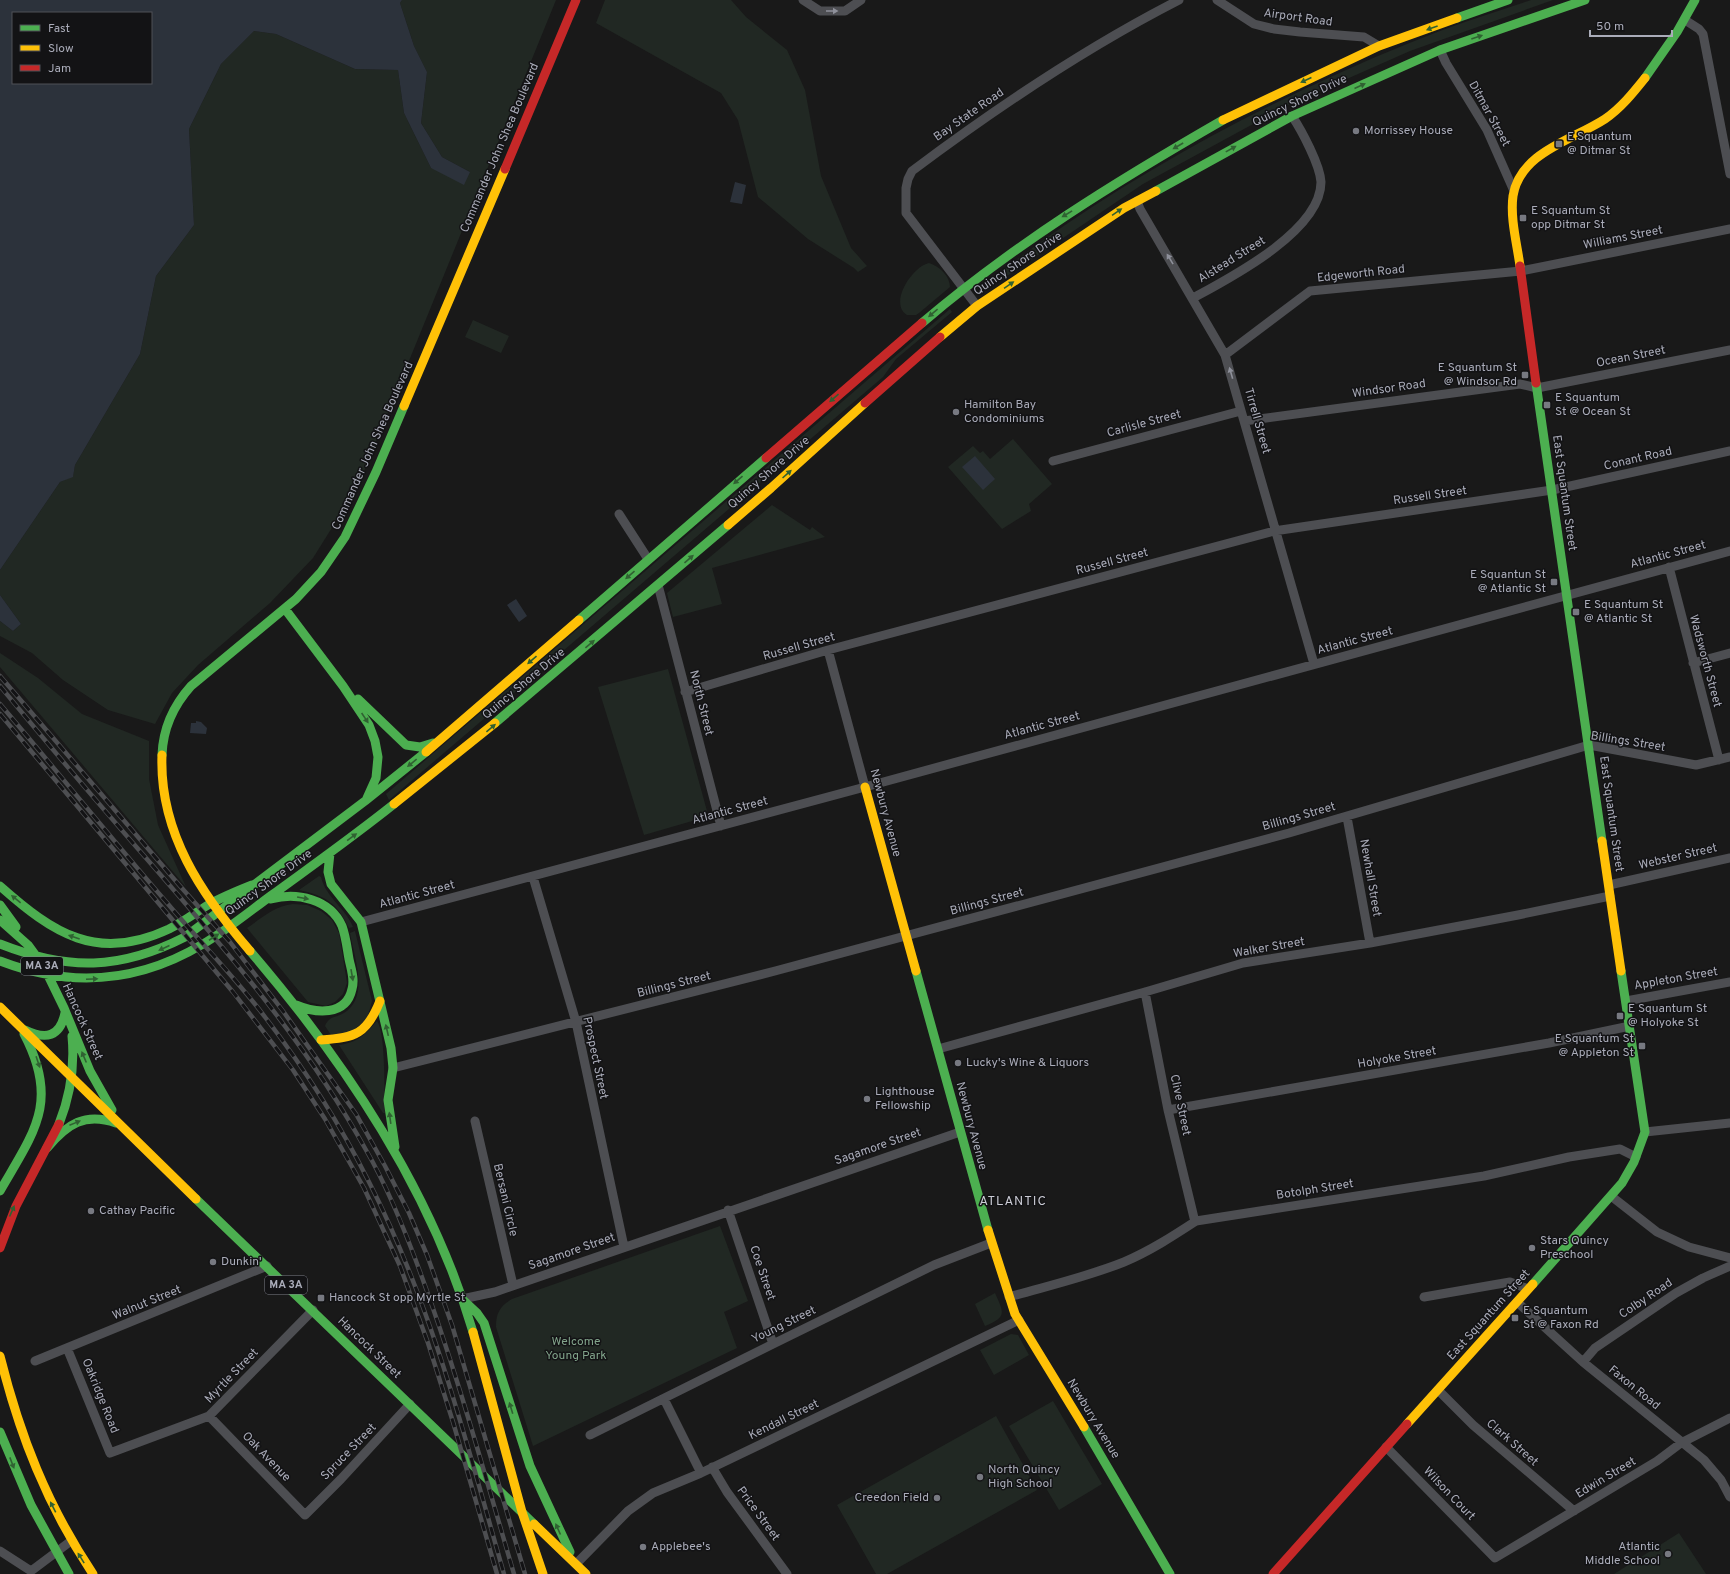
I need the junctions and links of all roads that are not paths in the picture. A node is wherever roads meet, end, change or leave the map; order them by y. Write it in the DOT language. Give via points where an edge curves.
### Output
graph roads {
  1 [pos="576,0"];
  2 [pos="803,0"];
  3 [pos="862,0"];
  4 [pos="1179,0"];
  5 [pos="1217,0"];
  6 [pos="1508,0"];
  7 [pos="1585,0"];
  8 [pos="1694,0"];
  9 [pos="1686,20"];
  10 [pos="1379,46"];
  11 [pos="1440,50"];
  12 [pos="1292,116"];
  13 [pos="1730,174"];
  14 [pos="1514,191"];
  15 [pos="1137,201"];
  16 [pos="1730,229"];
  17 [pos="1521,271"];
  18 [pos="963,288"];
  19 [pos="1193,298"];
  20 [pos="977,306"];
  21 [pos="1730,350"];
  22 [pos="1225,355"];
  23 [pos="1537,388"];
  24 [pos="1242,411"];
  25 [pos="1244,421"];
  26 [pos="1730,451"];
  27 [pos="1053,461"];
  28 [pos="1552,490"];
  29 [pos="619,514"];
  30 [pos="1274,531"];
  31 [pos="1730,551"];
  32 [pos="648,559"];
  33 [pos="1669,567"];
  34 [pos="658,585"];
  35 [pos="1566,595"];
  36 [pos="285,609"];
  37 [pos="828,650"];
  38 [pos="1730,653"];
  39 [pos="1693,663"];
  40 [pos="1314,664"];
  41 [pos="343,686"];
  42 [pos="685,692"];
  43 [pos="439,741"];
  44 [pos="1589,745"];
  45 [pos="1730,757"];
  46 [pos="1719,760"];
  47 [pos="865,787"];
  48 [pos="365,801"];
  49 [pos="1346,816"];
  50 [pos="721,826"];
  51 [pos="330,853"];
  52 [pos="1730,858"];
  53 [pos="533,877"];
  54 [pos="252,885"];
  55 [pos="1609,885"];
  56 [pos="0,886"];
  57 [pos="1610,896"];
  58 [pos="265,901"];
  59 [pos="0,905"];
  60 [pos="0,920"];
  61 [pos="361,922"];
  62 [pos="906,936"];
  63 [pos="1370,943"];
  64 [pos="0,944"];
  65 [pos="27,944"];
  66 [pos="0,961"];
  67 [pos="1730,982"];
  68 [pos="1145,992"];
  69 [pos="380,1001"];
  70 [pos="1626,1001"];
  71 [pos="296,1005"];
  72 [pos="0,1007"];
  73 [pos="65,1013"];
  74 [pos="69,1022"];
  75 [pos="576,1022"];
  76 [pos="1630,1026"];
  77 [pos="20,1028"];
  78 [pos="321,1040"];
  79 [pos="938,1049"];
  80 [pos="393,1068"];
  81 [pos="71,1078"];
  82 [pos="1168,1110"];
  83 [pos="475,1121"];
  84 [pos="1730,1123"];
  85 [pos="119,1124"];
  86 [pos="960,1132"];
  87 [pos="1645,1132"];
  88 [pos="135,1139"];
  89 [pos="47,1148"];
  90 [pos="396,1156"];
  91 [pos="1636,1157"];
  92 [pos="0,1191"];
  93 [pos="1611,1196"];
  94 [pos="728,1210"];
  95 [pos="1195,1222"];
  96 [pos="992,1243"];
  97 [pos="624,1247"];
  98 [pos="0,1248"];
  99 [pos="1730,1258"];
  100 [pos="267,1266"];
  101 [pos="1730,1266"];
  102 [pos="513,1285"];
  103 [pos="1528,1289"];
  104 [pos="1009,1297"];
  105 [pos="1424,1297"];
  106 [pos="462,1298"];
  107 [pos="1516,1302"];
  108 [pos="312,1310"];
  109 [pos="1019,1320"];
  110 [pos="773,1344"];
  111 [pos="67,1348"];
  112 [pos="0,1356"];
  113 [pos="35,1361"];
  114 [pos="1583,1362"];
  115 [pos="1438,1390"];
  116 [pos="664,1399"];
  117 [pos="410,1404"];
  118 [pos="209,1416"];
  119 [pos="1730,1418"];
  120 [pos="0,1432"];
  121 [pos="590,1435"];
  122 [pos="1681,1443"];
  123 [pos="1386,1447"];
  124 [pos="110,1454"];
  125 [pos="712,1467"];
  126 [pos="701,1473"];
  127 [pos="1730,1498"];
  128 [pos="1574,1511"];
  129 [pos="304,1514"];
  130 [pos="72,1541"];
  131 [pos="0,1551"];
  132 [pos="56,1553"];
  133 [pos="1495,1558"];
  134 [pos="576,1564"];
  135 [pos="69,1574"];
  136 [pos="92,1574"];
  137 [pos="543,1574"];
  138 [pos="586,1574"];
  139 [pos="786,1574"];
  140 [pos="1170,1574"];
  141 [pos="1273,1574"];
  1 -- 36 [label="main road, Commander John Shea Boulevard" via="357,516 321,572"];
  2 -- 3 [label="street, one-way" via="820,10 845,10"];
  4 -- 18 [label="street, Bay State Road" via="1025,90 912,171 906,188 906,213"];
  5 -- 10 [label="street, Airport Road" via="1254,24 1274,29 1364,37"];
  6 -- 10 [label="main road, Quincy Shore Drive, one-way"];
  11 -- 7 [label="main road, Quincy Shore Drive, one-way"];
  8 -- 9 [label="main road, East Squantum Street"];
  9 -- 13 [label="street" via="1703,34"];
  9 -- 14 [label="main road, East Squantum Street" via="1630,97 1617,110 1534,160 1523,173"];
  10 -- 18 [label="main road, Quincy Shore Drive, one-way" via="1228,117 1145,165 1060,219"];
  12 -- 11 [label="main road, Quincy Shore Drive, one-way"];
  11 -- 14 [label="street, Ditmar Street" via="1487,130"];
  15 -- 12 [label="main road, Quincy Shore Drive, one-way"];
  12 -- 19 [label="street, Alstead Street" via="1302,131 1321,181 1319,197 1311,212 1292,233 1268,253 1227,280"];
  14 -- 17 [label="main road, East Squantum Street" via="1514,224"];
  19 -- 15 [label="street, Tirrell Street, one-way"];
  20 -- 15 [label="main road, Quincy Shore Drive, one-way"];
  16 -- 17 [label="street, Williams Street"];
  17 -- 22 [label="street, Edgeworth Road" via="1310,291"];
  17 -- 23 [label="main road, East Squantum Street"];
  18 -- 20 [label="street, Bay State Road"];
  18 -- 32 [label="main road, Quincy Shore Drive, one-way"];
  19 -- 22 [label="street, Tirrell Street"];
  34 -- 20 [label="main road, Quincy Shore Drive, one-way" via="771,488 914,358"];
  21 -- 23 [label="street, Ocean Street"];
  24 -- 22 [label="street, Tirrell Street, one-way"];
  23 -- 25 [label="street, Windsor Road" via="1520,384"];
  23 -- 28 [label="main road, East Squantum Street"];
  24 -- 25 [label="street, Tirrell Street"];
  24 -- 27 [label="street, Carlisle Street"];
  25 -- 30 [label="street, Tirrell Street"];
  26 -- 28 [label="street, Conant Road"];
  28 -- 30 [label="street, Russell Street"];
  28 -- 35 [label="main road, East Squantum Street"];
  29 -- 32 [label="street"];
  30 -- 37 [label="street, Russell Street"];
  30 -- 40 [label="street, Tirrell Street"];
  31 -- 33 [label="street, Atlantic Street"];
  32 -- 43 [label="main road, Quincy Shore Drive, one-way"];
  33 -- 35 [label="street, Atlantic Street"];
  33 -- 39 [label="street, Wadsworth Street"];
  34 -- 42 [label="street, North Street"];
  51 -- 34 [label="main road, Quincy Shore Drive, one-way" via="484,733"];
  35 -- 40 [label="street, Atlantic Street"];
  35 -- 44 [label="main road, East Squantum Street"];
  36 -- 41 [label="main road"];
  36 -- 71 [label="main road, Commander John Shea Boulevard" via="191,686 180,699 164,732 161,760 164,797 170,822 189,870 238,937"];
  37 -- 42 [label="street, Russell Street"];
  37 -- 47 [label="street, Newbury Avenue"];
  38 -- 39 [label="street"];
  39 -- 46 [label="street, Wadsworth Street"];
  40 -- 47 [label="street, Atlantic Street"];
  41 -- 43 [label="main road" via="406,745 420,747"];
  41 -- 48 [label="main road, one-way" via="369,725 375,740 378,757 376,778"];
  42 -- 50 [label="street, North Street"];
  43 -- 48 [label="main road, Quincy Shore Drive, one-way"];
  44 -- 46 [label="street, Billings Street" via="1696,765"];
  44 -- 49 [label="street, Billings Street"];
  44 -- 55 [label="main road, East Squantum Street"];
  45 -- 46 [label="street, Billings Street"];
  47 -- 50 [label="street, Atlantic Street"];
  47 -- 62 [label="main road, Newbury Avenue"];
  48 -- 54 [label="main road, Quincy Shore Drive"];
  49 -- 62 [label="street, Billings Street"];
  49 -- 63 [label="street, Newhall Street"];
  50 -- 53 [label="street, Atlantic Street"];
  51 -- 58 [label="main road, Quincy Shore Drive"];
  51 -- 61 [label="main road" via="328,878 331,886"];
  52 -- 55 [label="street, Webster Street"];
  53 -- 61 [label="street, Atlantic Street"];
  53 -- 75 [label="street, Prospect Street"];
  54 -- 56 [label="main road, one-way" via="226,896 159,934 122,944 74,938 49,925"];
  54 -- 64 [label="main road, Quincy Shore Drive, one-way" via="186,936 158,950 130,959 97,964 63,963 30,956"];
  55 -- 57 [label="main road, East Squantum Street"];
  57 -- 63 [label="street, Walker Street"];
  57 -- 70 [label="main road, East Squantum Street"];
  66 -- 58 [label="main road, Quincy Shore Drive, one-way" via="31,972 61,978 103,978 133,973 163,964 193,950"];
  58 -- 71 [label="main road, one-way" via="288,896 317,902 331,910 343,929 354,982 349,998 340,1008 326,1012 313,1012"];
  59 -- 65 [label="main road"];
  60 -- 65 [label="main road, Hancock Street / MA 3A"];
  61 -- 69 [label="main road"];
  62 -- 75 [label="street, Billings Street"];
  62 -- 79 [label="main road, Newbury Avenue"];
  63 -- 68 [label="street, Walker Street" via="1243,963"];
  65 -- 73 [label="main road, Hancock Street / MA 3A" via="51,982"];
  67 -- 70 [label="street, Appleton Street"];
  68 -- 79 [label="street, Walker Street"];
  68 -- 82 [label="street, Clive Street"];
  69 -- 78 [label="main road" via="368,1026 357,1036 342,1040"];
  80 -- 69 [label="main road, one-way"];
  70 -- 76 [label="main road, East Squantum Street"];
  71 -- 78 [label="main road, Commander John Shea Boulevard"];
  72 -- 77 [label="main road, Hancock Street / MA 3A"];
  73 -- 74 [label="main road, Hancock Street / MA 3A"];
  73 -- 77 [label="main road" via="61,1028 53,1034 41,1036"];
  74 -- 81 [label="main road" via="73,1044"];
  88 -- 74 [label="main road, Hancock Street / MA 3A, one-way" via="104,1098"];
  75 -- 80 [label="street, Billings Street"];
  75 -- 97 [label="street, Prospect Street"];
  76 -- 82 [label="street, Holyoke Street" via="1548,1043"];
  76 -- 87 [label="main road, East Squantum Street"];
  77 -- 81 [label="main road, Hancock Street / MA 3A"];
  77 -- 92 [label="main road, one-way" via="39,1066 43,1088 42,1106 36,1127"];
  78 -- 90 [label="main road, Commander John Shea Boulevard" via="379,1124"];
  79 -- 86 [label="main road, Newbury Avenue"];
  90 -- 80 [label="main road, one-way" via="388,1100"];
  81 -- 85 [label="main road, Hancock Street / MA 3A"];
  81 -- 89 [label="main road" via="64,1110"];
  82 -- 95 [label="street, Clive Street"];
  83 -- 102 [label="street, Bersani Circle"];
  84 -- 87 [label="street"];
  85 -- 88 [label="main road, Hancock Street / MA 3A"];
  89 -- 85 [label="main road, one-way" via="59,1133 76,1122 98,1118"];
  86 -- 94 [label="street, Sagamore Street"];
  86 -- 96 [label="main road, Newbury Avenue"];
  87 -- 91 [label="main road, East Squantum Street"];
  88 -- 100 [label="main road, Hancock Street / MA 3A"];
  98 -- 89 [label="main road, one-way" via="15,1204"];
  90 -- 106 [label="main road, Commander John Shea Boulevard" via="443,1246"];
  91 -- 93 [label="main road, East Squantum Street" via="1621,1185"];
  91 -- 95 [label="street, Botolph Street" via="1620,1149 1569,1157 1484,1176"];
  93 -- 99 [label="street" via="1657,1232 1689,1247"];
  93 -- 103 [label="main road, East Squantum Street"];
  94 -- 97 [label="street, Sagamore Street"];
  94 -- 110 [label="street, Coe Street"];
  95 -- 104 [label="street, Botolph Street" via="1166,1242 1123,1262"];
  96 -- 104 [label="main road, Newbury Avenue"];
  96 -- 110 [label="street, Young Street" via="934,1265"];
  97 -- 102 [label="street, Sagamore Street"];
  100 -- 108 [label="main road, Hancock Street / MA 3A"];
  100 -- 111 [label="street, Walnut Street"];
  101 -- 114 [label="street, Colby Road" via="1676,1293 1595,1348"];
  102 -- 106 [label="street, Sagamore Street" via="495,1292"];
  103 -- 105 [label="street" via="1510,1282"];
  103 -- 107 [label="main road, East Squantum Street"];
  104 -- 109 [label="main road, Newbury Avenue"];
  134 -- 106 [label="main road, one-way" via="530,1466 484,1323"];
  106 -- 137 [label="main road" via="495,1408 513,1484"];
  107 -- 114 [label="street, Faxon Road"];
  107 -- 115 [label="main road, East Squantum Street"];
  108 -- 117 [label="main road, Hancock Street / MA 3A"];
  108 -- 118 [label="street, Myrtle Street"];
  109 -- 125 [label="street, Kendall Street"];
  109 -- 140 [label="main road, Newbury Avenue"];
  110 -- 116 [label="street, Young Street"];
  111 -- 113 [label="street, Walnut Street"];
  111 -- 124 [label="street, Oakridge Road"];
  130 -- 112 [label="main road, one-way" via="30,1458 14,1411"];
  114 -- 122 [label="street, Faxon Road"];
  115 -- 123 [label="main road, East Squantum Street"];
  115 -- 128 [label="street, Clark Street" via="1473,1425"];
  116 -- 121 [label="street, Young Street"];
  116 -- 126 [label="street"];
  117 -- 129 [label="street, Spruce Street" via="341,1479"];
  117 -- 134 [label="main road, Hancock Street / MA 3A"];
  118 -- 124 [label="street, Myrtle Street"];
  118 -- 129 [label="street, Oak Avenue"];
  119 -- 122 [label="street, Edwin Street"];
  120 -- 132 [label="main road, one-way" via="21,1486"];
  122 -- 127 [label="street, Faxon Road" via="1704,1460 1721,1480"];
  122 -- 128 [label="street, Edwin Street" via="1658,1461"];
  123 -- 133 [label="street, Wilson Court"];
  123 -- 141 [label="main road, East Squantum Street"];
  125 -- 126 [label="street, Kendall Street"];
  125 -- 139 [label="street, Price Street"];
  126 -- 134 [label="street, Kendall Street" via="653,1493 641,1501 619,1519"];
  128 -- 133 [label="street, Edwin Street"];
  130 -- 132 [label="street"];
  136 -- 130 [label="main road, one-way"];
  131 -- 132 [label="street" via="31,1571"];
  132 -- 135 [label="main road"];
  134 -- 138 [label="main road, Hancock Street / MA 3A"];
}
